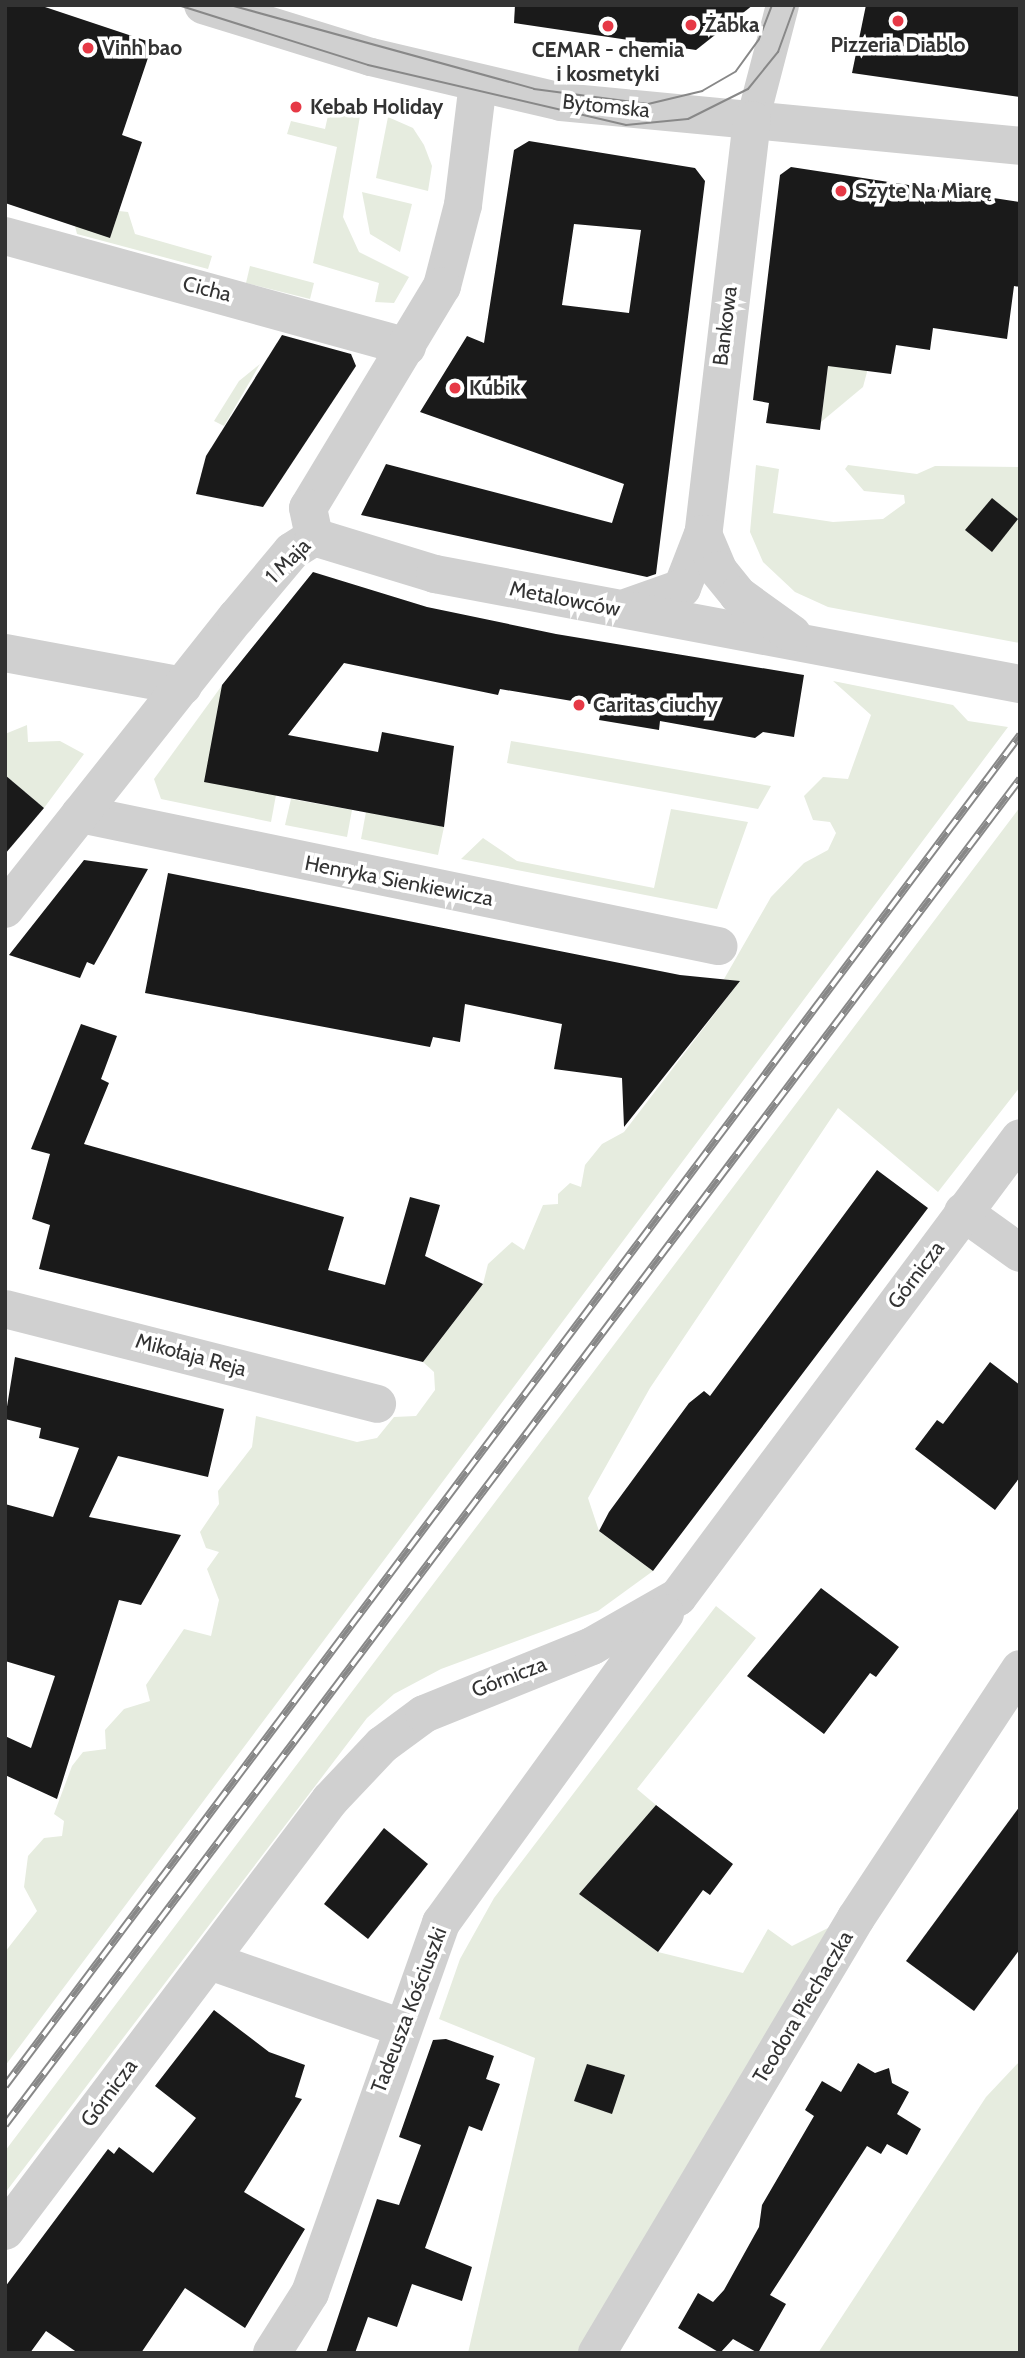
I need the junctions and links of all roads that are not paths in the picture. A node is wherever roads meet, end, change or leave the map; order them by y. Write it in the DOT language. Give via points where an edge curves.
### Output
graph roads {
  1 [pos="203,5"];
  2 [pos="782,5"];
  3 [pos="478,83"];
  4 [pos="752,120"];
  5 [pos="1020,146"];
  6 [pos="5,236"];
  7 [pos="407,347"];
  8 [pos="703,534"];
  9 [pos="314,537"];
  10 [pos="612,608"];
  11 [pos="819,646"];
  12 [pos="5,653"];
  13 [pos="1020,684"];
  14 [pos="183,686"];
  15 [pos="80,814"];
  16 [pos="5,909"];
  17 [pos="718,946"];
  18 [pos="1020,1138"];
  19 [pos="963,1212"];
  20 [pos="1020,1253"];
  21 [pos="5,1309"];
  22 [pos="377,1404"];
  23 [pos="678,1597"];
  24 [pos="562,1657"];
  25 [pos="1020,1669"];
  26 [pos="588,1716"];
  27 [pos="210,1961"];
  28 [pos="400,2027"];
  29 [pos="5,2231"];
  30 [pos="272,2353"];
  31 [pos="597,2353"];
  1 -- 3 [label="street, Bytomska"];
  2 -- 4 [label="street"];
  3 -- 4 [label="street, Bytomska" via="607,109"];
  3 -- 7 [label="street, 1 Maja" via="463,205 442,286"];
  4 -- 5 [label="street, Bytomska"];
  4 -- 8 [label="street, Bankowa"];
  6 -- 7 [label="street, Cicha"];
  7 -- 9 [label="street, 1 Maja" via="308,508"];
  8 -- 10 [label="street" via="682,588 651,603"];
  8 -- 11 [label="street, Metalowców" via="718,570 738,596 763,618"];
  9 -- 10 [label="street, Metalowców" via="435,574"];
  9 -- 14 [label="street, 1 Maja" via="292,551"];
  10 -- 11 [label="street, Metalowców"];
  11 -- 13 [label="street, Metalowców"];
  12 -- 14 [label="street"];
  14 -- 15 [label="street, 1 Maja"];
  15 -- 16 [label="street, 1 Maja"];
  15 -- 17 [label="street, Henryka Sienkiewicza"];
  18 -- 19 [label="street, Górnicza"];
  19 -- 20 [label="street"];
  19 -- 23 [label="street, Górnicza"];
  21 -- 22 [label="street, Mikołaja Reja"];
  23 -- 24 [label="street, Górnicza"];
  23 -- 26 [label="street, Tadeusza Kościuszki"];
  24 -- 26 [label="street" via="588,1675"];
  24 -- 27 [label="street, Górnicza" via="424,1714 382,1745 330,1800"];
  25 -- 31 [label="street, Teodora Piechaczka" via="856,1918"];
  26 -- 28 [label="street, Tadeusza Kościuszki" via="441,1923"];
  27 -- 28 [label="street"];
  27 -- 29 [label="street, Górnicza"];
  28 -- 30 [label="street, Tadeusza Kościuszki" via="310,2293"];
}
